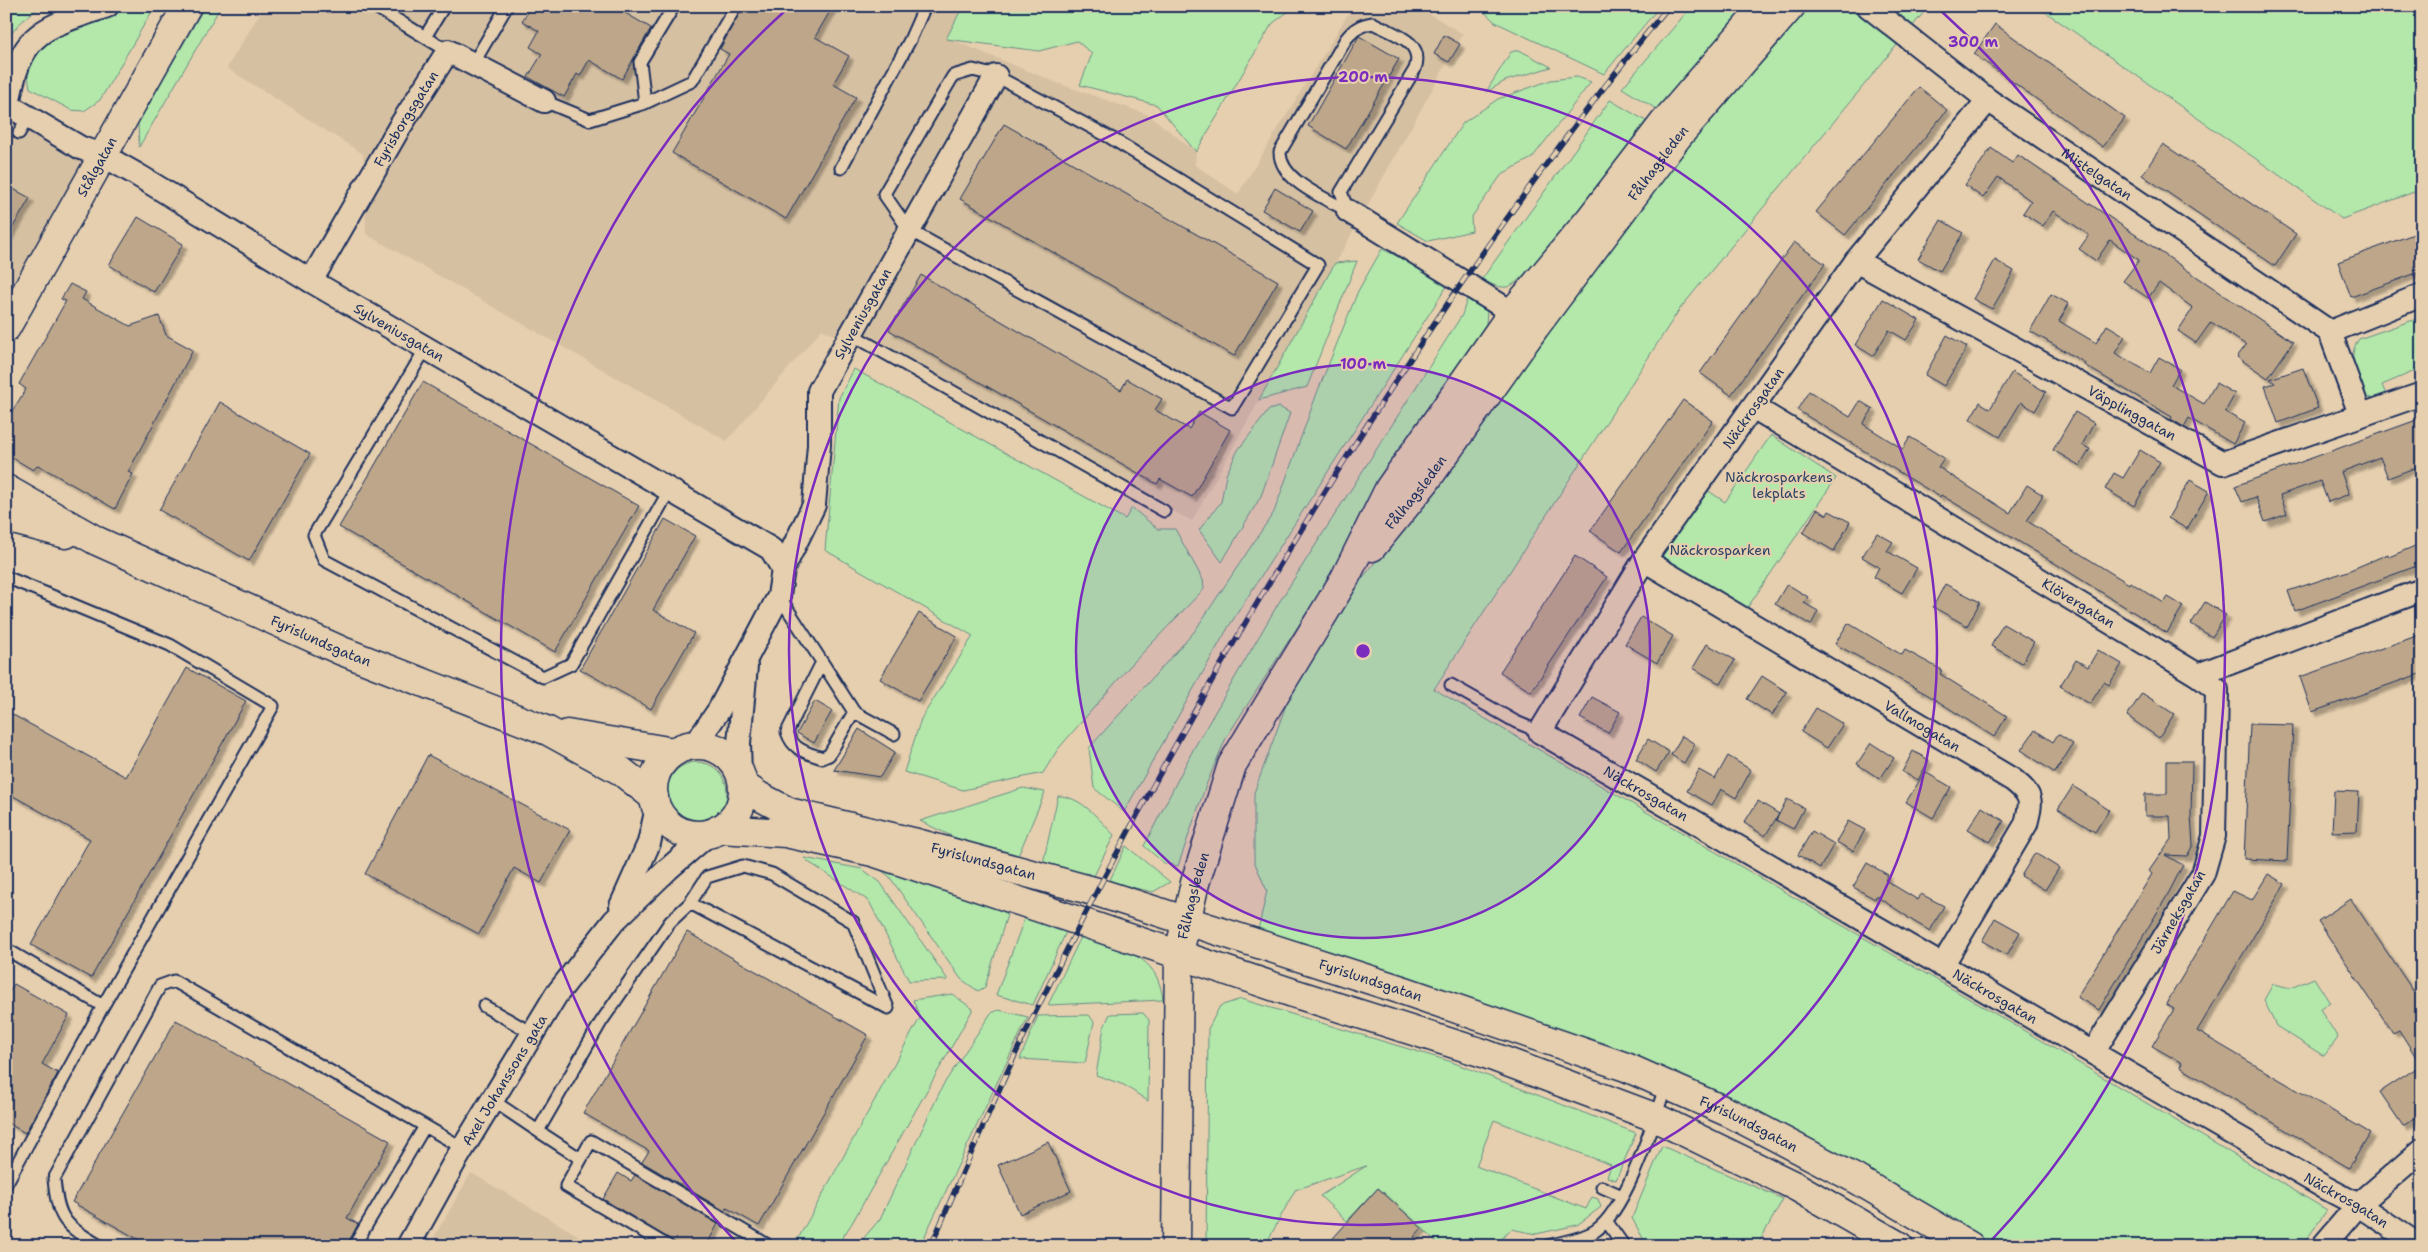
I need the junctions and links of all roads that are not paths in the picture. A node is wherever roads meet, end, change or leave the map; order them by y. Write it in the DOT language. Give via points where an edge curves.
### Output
graph roads {
  1 [pos="108,6"];
  2 [pos="187,6"];
  3 [pos="374,6"];
  4 [pos="444,6"];
  5 [pos="507,6"];
  6 [pos="674,6"];
  7 [pos="736,6"];
  8 [pos="925,6"];
  9 [pos="1765,6"];
  10 [pos="1791,6"];
  11 [pos="1868,6"];
  12 [pos="425,37"];
  13 [pos="448,51"];
  14 [pos="473,64"];
  15 [pos="996,76"];
  16 [pos="1988,100"];
  17 [pos="544,101"];
  18 [pos="645,103"];
  19 [pos="7,105"];
  20 [pos="104,156"];
  21 [pos="841,168"];
  22 [pos="1348,211"];
  23 [pos="909,230"];
  24 [pos="1856,261"];
  25 [pos="311,281"];
  26 [pos="2422,295"];
  27 [pos="1512,313"];
  28 [pos="1535,327"];
  29 [pos="6,328"];
  30 [pos="2330,332"];
  31 [pos="851,334"];
  32 [pos="426,348"];
  33 [pos="2422,394"];
  34 [pos="1753,407"];
  35 [pos="2360,414"];
  36 [pos="6,488"];
  37 [pos="670,490"];
  38 [pos="1164,511"];
  39 [pos="6,518"];
  40 [pos="97,540"];
  41 [pos="1644,560"];
  42 [pos="783,569"];
  43 [pos="6,577"];
  44 [pos="1344,580"];
  45 [pos="2422,590"];
  46 [pos="779,596"];
  47 [pos="748,656"];
  48 [pos="822,662"];
  49 [pos="2198,675"];
  50 [pos="1451,685"];
  51 [pos="854,712"];
  52 [pos="548,731"];
  53 [pos="1540,732"];
  54 [pos="894,734"];
  55 [pos="685,748"];
  56 [pos="742,779"];
  57 [pos="656,802"];
  58 [pos="715,831"];
  59 [pos="690,903"];
  60 [pos="1186,920"];
  61 [pos="614,921"];
  62 [pos="6,949"];
  63 [pos="1180,953"];
  64 [pos="1942,966"];
  65 [pos="103,1006"];
  66 [pos="484,1006"];
  67 [pos="532,1033"];
  68 [pos="2094,1053"];
  69 [pos="1666,1085"];
  70 [pos="492,1100"];
  71 [pos="1654,1117"];
  72 [pos="425,1126"];
  73 [pos="538,1131"];
  74 [pos="463,1148"];
  75 [pos="2422,1150"];
  76 [pos="581,1159"];
  77 [pos="6,1184"];
  78 [pos="1602,1187"];
  79 [pos="1622,1196"];
  80 [pos="2358,1205"];
  81 [pos="1606,1222"];
  82 [pos="100,1246"];
  83 [pos="354,1246"];
  84 [pos="408,1246"];
  85 [pos="668,1246"];
  86 [pos="764,1246"];
  87 [pos="1176,1246"];
  88 [pos="1548,1246"];
  89 [pos="1624,1246"];
  90 [pos="1899,1246"];
  91 [pos="1970,1246"];
  92 [pos="2323,1246"];
  93 [pos="2420,1246"];
  1 -- 19 [label="street" via="59,22 30,41 14,74"];
  2 -- 20 [label="main road, Stålgatan"];
  3 -- 12 [label="lane"];
  4 -- 12 [label="lane"];
  5 -- 14 [label="lane"];
  6 -- 18 [label="lane" via="640,62"];
  7 -- 18 [label="lane" via="692,81"];
  8 -- 21 [label="lane"];
  9 -- 27 [label="main road, Fålhagsleden" via="1663,124"];
  10 -- 28 [label="main road, Fålhagsleden" via="1678,136"];
  11 -- 16 [label="street, Mistelgatan"];
  12 -- 13 [label="lane"];
  13 -- 14 [label="street"];
  13 -- 25 [label="street, Fyrisborgsgatan" via="399,128"];
  14 -- 17 [label="street"];
  15 -- 23 [label="street, Sylveniusgatan"];
  15 -- 23 [label="lane" via="972,70 953,76 884,194"];
  15 -- 23 [label="lane" via="1110,138 1318,265 1232,408"];
  16 -- 24 [label="street, Näckrosgatan"];
  16 -- 30 [label="street, Mistelgatan"];
  17 -- 18 [label="lane" via="590,120"];
  19 -- 20 [label="street, Sylveniusgatan" via="24,125"];
  20 -- 25 [label="street, Sylveniusgatan"];
  20 -- 29 [label="main road, Stålgatan"];
  22 -- 22 [label="lane" via="1342,202 1341,192 1418,59 1411,44 1373,23 1354,29 1346,39 1280,152 1280,161 1292,178"];
  22 -- 27 [label="street"];
  23 -- 31 [label="street, Sylveniusgatan"];
  24 -- 34 [label="street, Näckrosgatan"];
  24 -- 35 [label="street, Väpplinggatan" via="2223,464"];
  25 -- 32 [label="street, Sylveniusgatan"];
  26 -- 30 [label="street"];
  27 -- 28 [label="street"];
  27 -- 44 [label="main road, Fålhagsleden" via="1389,489"];
  28 -- 44 [label="main road, Fålhagsleden" via="1426,482"];
  30 -- 35 [label="street"];
  31 -- 38 [label="lane"];
  31 -- 42 [label="street, Sylveniusgatan" via="820,391 814,506"];
  32 -- 37 [label="street, Sylveniusgatan"];
  32 -- 37 [label="lane" via="314,535 324,560 543,677 571,664"];
  33 -- 35 [label="street, Väpplinggatan"];
  34 -- 41 [label="street, Näckrosgatan"];
  34 -- 49 [label="street, Klövergatan"];
  36 -- 40 [label="main road, Fyrislundsgatan"];
  37 -- 42 [label="street, Sylveniusgatan" via="770,549"];
  39 -- 40 [label="main road, Fyrislundsgatan"];
  40 -- 52 [label="main road, Fyrislundsgatan" via="342,651"];
  41 -- 53 [label="street, Näckrosgatan"];
  41 -- 64 [label="street, Vallmogatan" via="2026,791 2031,803 2026,824"];
  42 -- 46 [label="street, Sylveniusgatan"];
  43 -- 65 [label="lane" via="170,645 273,706"];
  44 -- 60 [label="main road, Fålhagsleden" via="1232,765"];
  45 -- 49 [label="street"];
  46 -- 47 [label="street, Sylveniusgatan"];
  46 -- 48 [label="lane"];
  47 -- 55 [label="street, Sylveniusgatan" via="719,710"];
  47 -- 56 [label="street, Sylveniusgatan" via="739,743"];
  48 -- 51 [label="lane"];
  48 -- 51 [label="lane" via="787,732 790,743 822,758 829,754"];
  49 -- 68 [label="street, Järneksgatan" via="2217,690 2214,836 2202,874"];
  50 -- 53 [label="lane"];
  51 -- 54 [label="lane"];
  52 -- 55 [label="main road, Fyrislundsgatan"];
  52 -- 57 [label="main road, Fyrislundsgatan" via="621,772"];
  53 -- 64 [label="street, Näckrosgatan"];
  55 -- 56 [label="main road" via="709,746 722,752 733,761"];
  55 -- 57 [label="main road" via="664,760 657,771 654,784"];
  56 -- 58 [label="main road" via="738,811"];
  56 -- 60 [label="main road, Fyrislundsgatan" via="758,796 789,812 913,842"];
  57 -- 58 [label="main road" via="664,819 674,828 699,834"];
  57 -- 61 [label="street, Axel Johanssons gata" via="648,843"];
  58 -- 61 [label="street, Axel Johanssons gata" via="668,869"];
  58 -- 63 [label="main road, Fyrislundsgatan" via="786,833 873,852"];
  59 -- 59 [label="lane" via="810,967 888,1008 853,922 772,874 743,866 707,877"];
  59 -- 73 [label="lane" via="670,922 601,1022"];
  60 -- 63 [label="main road, Fålhagsleden"];
  60 -- 69 [label="main road, Fyrislundsgatan" via="1414,994 1626,1067"];
  61 -- 67 [label="street, Axel Johanssons gata" via="556,995"];
  62 -- 65 [label="lane"];
  63 -- 71 [label="main road, Fyrislundsgatan" via="1293,993 1483,1053"];
  63 -- 87 [label="main road, Fålhagsleden"];
  64 -- 68 [label="street, Näckrosgatan"];
  65 -- 77 [label="lane"];
  66 -- 67 [label="lane"];
  67 -- 70 [label="street, Axel Johanssons gata"];
  68 -- 80 [label="street, Näckrosgatan"];
  69 -- 71 [label="lane"];
  69 -- 91 [label="main road, Fyrislundsgatan" via="1732,1114 1856,1178"];
  70 -- 73 [label="lane"];
  70 -- 74 [label="street, Axel Johanssons gata"];
  71 -- 79 [label="lane"];
  71 -- 90 [label="main road, Fyrislundsgatan" via="1796,1187"];
  72 -- 74 [label="lane"];
  72 -- 82 [label="lane" via="174,981 160,986 54,1179 57,1203 70,1228"];
  72 -- 83 [label="lane"];
  73 -- 76 [label="lane"];
  74 -- 84 [label="street, Axel Johanssons gata"];
  75 -- 80 [label="street"];
  76 -- 85 [label="lane" via="566,1186"];
  76 -- 86 [label="lane" via="591,1141 766,1244"];
  78 -- 79 [label="lane"];
  79 -- 81 [label="lane"];
  80 -- 92 [label="street"];
  80 -- 93 [label="street, Näckrosgatan"];
  81 -- 88 [label="lane" via="1582,1238"];
  81 -- 89 [label="lane"];
}
